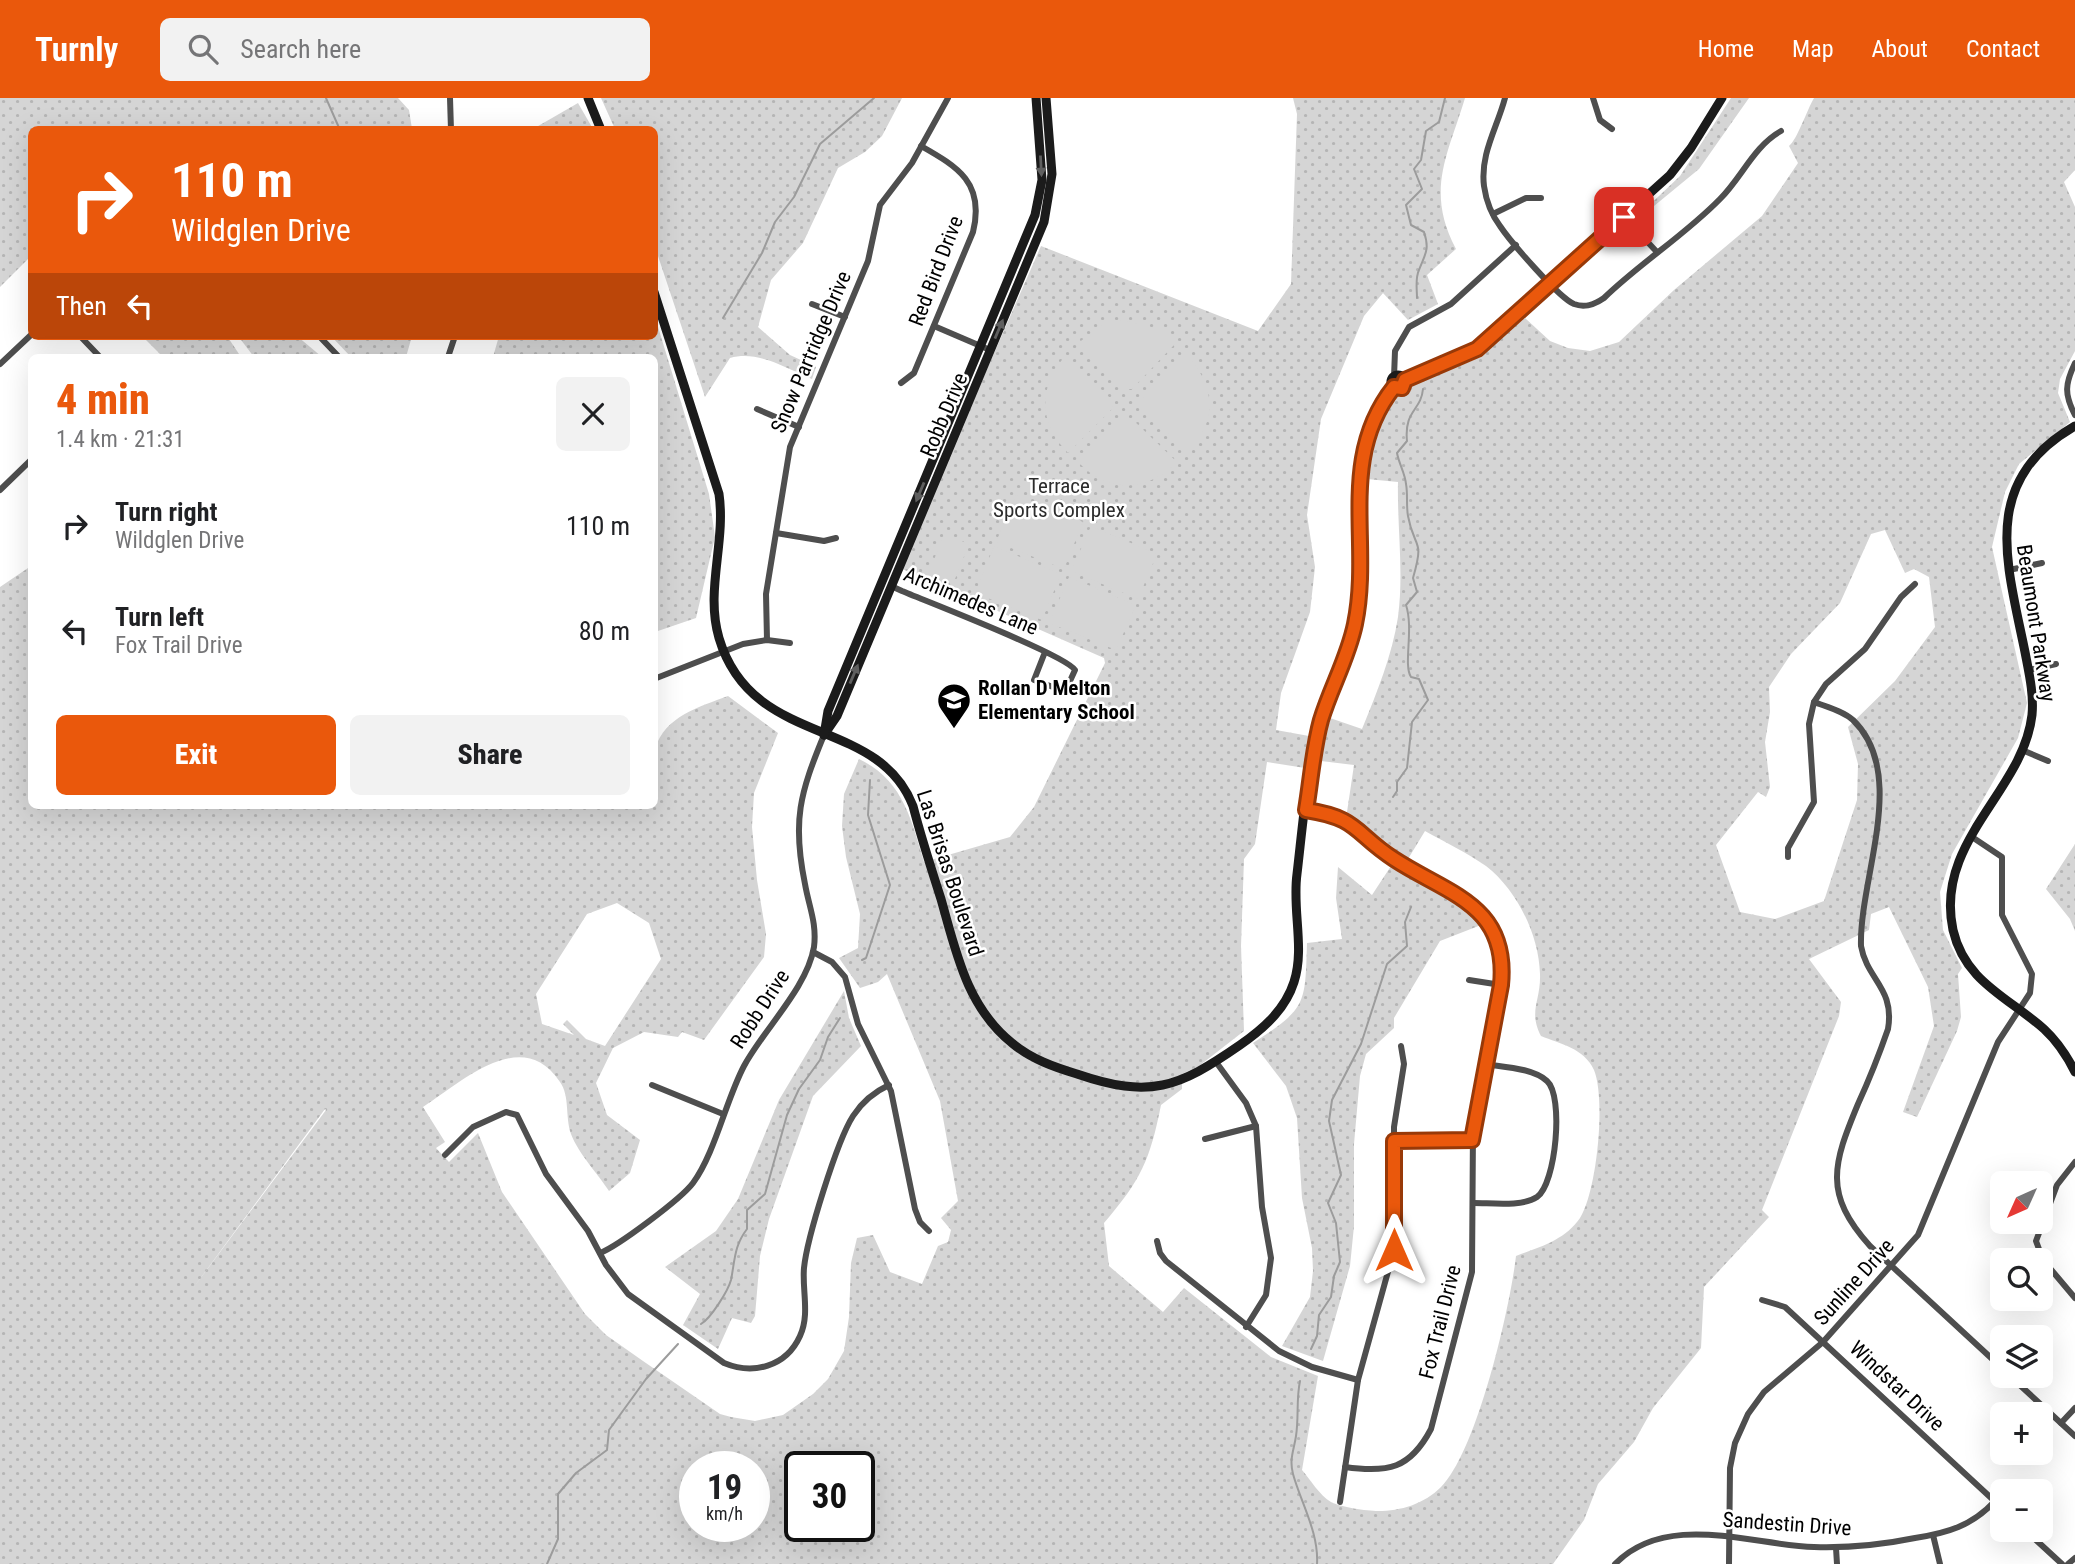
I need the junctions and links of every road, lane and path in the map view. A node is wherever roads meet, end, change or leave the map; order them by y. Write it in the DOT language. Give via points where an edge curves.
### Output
graph roads {
  1 [pos="450,98"];
  2 [pos="588,98"];
  3 [pos="948,98"];
  4 [pos="1036,98"];
  5 [pos="1046,98"];
  6 [pos="1505,98"];
  7 [pos="1593,98"];
  8 [pos="1722,98"];
  9 [pos="451,126"];
  10 [pos="599,126"];
  11 [pos="1612,129"];
  12 [pos="1781,131"];
  13 [pos="921,146"];
  14 [pos="1541,198"];
  15 [pos="1493,214"];
  16 [pos="1624,217"];
  17 [pos="1516,245"];
  18 [pos="1656,251"];
  19 [pos="1551,284"];
  20 [pos="658,304"];
  21 [pos="812,304"];
  22 [pos="845,317"];
  23 [pos="934,326"];
  24 [pos="28,338"];
  25 [pos="84,340"];
  26 [pos="323,340"];
  27 [pos="986,348"];
  28 [pos="97,354"];
  29 [pos="336,354"];
  30 [pos="2075,363"];
  31 [pos="0,364"];
  32 [pos="1394,382"];
  33 [pos="901,383"];
  34 [pos="757,410"];
  35 [pos="2075,415"];
  36 [pos="2075,426"];
  37 [pos="799,427"];
  38 [pos="2075,432"];
  39 [pos="28,463"];
  40 [pos="0,490"];
  41 [pos="776,533"];
  42 [pos="836,538"];
  43 [pos="2042,563"];
  44 [pos="2012,569"];
  45 [pos="882,582"];
  46 [pos="1915,584"];
  47 [pos="892,587"];
  48 [pos="766,640"];
  49 [pos="790,643"];
  50 [pos="1045,652"];
  51 [pos="724,653"];
  52 [pos="2056,664"];
  53 [pos="2031,669"];
  54 [pos="658,678"];
  55 [pos="1814,702"];
  56 [pos="824,735"];
  57 [pos="2024,751"];
  58 [pos="2048,761"];
  59 [pos="1306,810"];
  60 [pos="1972,837"];
  61 [pos="1788,857"];
  62 [pos="813,952"];
  63 [pos="1469,980"];
  64 [pos="1501,985"];
  65 [pos="2020,1012"];
  66 [pos="1401,1046"];
  67 [pos="1216,1062"];
  68 [pos="1485,1064"];
  69 [pos="2075,1072"];
  70 [pos="652,1084"];
  71 [pos="889,1085"];
  72 [pos="723,1114"];
  73 [pos="1255,1126"];
  74 [pos="1205,1139"];
  75 [pos="1472,1140"];
  76 [pos="1394,1141"];
  77 [pos="445,1155"];
  78 [pos="2075,1162"];
  79 [pos="1474,1203"];
  80 [pos="929,1231"];
  81 [pos="1157,1241"];
  82 [pos="600,1253"];
  83 [pos="1892,1266"];
  84 [pos="2075,1298"];
  85 [pos="1762,1300"];
  86 [pos="1245,1327"];
  87 [pos="1823,1342"];
  88 [pos="1990,1357"];
  89 [pos="1358,1380"];
  90 [pos="2023,1388"];
  91 [pos="2075,1408"];
  92 [pos="2061,1423"];
  93 [pos="2075,1436"];
  94 [pos="1345,1467"];
  95 [pos="1990,1496"];
  96 [pos="1340,1502"];
  97 [pos="1990,1505"];
  98 [pos="1933,1535"];
  99 [pos="1729,1536"];
  100 [pos="2038,1542"];
  101 [pos="1836,1548"];
  102 [pos="2075,1558"];
  103 [pos="1615,1564"];
  104 [pos="1729,1564"];
  105 [pos="1837,1564"];
  106 [pos="1940,1564"];
  107 [pos="2062,1564"];
  108 [pos="2068,1564"];
  1 -- 9 [label="street"];
  2 -- 10 [label="street"];
  3 -- 13 [label="street, Snow Partridge Drive"];
  4 -- 27 [label="street, Robb Drive, one-way" via="1041,168 1038,203"];
  27 -- 5 [label="street, Robb Drive, one-way" via="1048,208 1052,174"];
  6 -- 15 [label="street" via="1484,165 1485,190"];
  7 -- 11 [label="street" via="1600,120"];
  8 -- 16 [label="street" via="1682,162"];
  12 -- 18 [label="street" via="1765,140 1719,201"];
  13 -- 22 [label="street, Snow Partridge Drive" via="880,205 868,261"];
  13 -- 23 [label="street, Red Bird Drive" via="965,176 977,212"];
  14 -- 15 [label="street" via="1525,198"];
  15 -- 17 [label="street"];
  16 -- 18 [label="street"];
  16 -- 19 [label="street"];
  17 -- 19 [label="street"];
  17 -- 32 [label="street" via="1451,303 1409,327 1395,351"];
  18 -- 19 [label="street" via="1593,305 1574,304"];
  19 -- 32 [label="street" via="1477,349 1405,380 1402,388"];
  20 -- 51 [label="street, Las Brisas Boulevard" via="719,494 722,527 714,607"];
  21 -- 22 [label="street"];
  22 -- 37 [label="street, Snow Partridge Drive"];
  23 -- 27 [label="street"];
  23 -- 33 [label="street, Red Bird Drive" via="914,373"];
  24 -- 31 [label="street"];
  25 -- 28 [label="street"];
  26 -- 29 [label="street"];
  27 -- 45 [label="street, Robb Drive, one-way"];
  27 -- 47 [label="street, Robb Drive"];
  30 -- 35 [label="street" via="2065,387"];
  32 -- 59 [label="street, Las Brisas Boulevard" via="1373,416 1366,438 1358,493 1360,576 1355,622 1322,718"];
  34 -- 37 [label="street"];
  36 -- 44 [label="street, Beaumont Parkway" via="2044,447 2019,480 2005,530"];
  37 -- 41 [label="street, Snow Partridge Drive" via="788,458"];
  38 -- 44 [label="street, Beaumont Parkway" via="2040,459 2019,494 2011,529"];
  39 -- 40 [label="street"];
  41 -- 42 [label="street" via="824,541"];
  41 -- 48 [label="street, Snow Partridge Drive" via="766,594"];
  43 -- 44 [label="street"];
  44 -- 53 [label="street, Beaumont Parkway"];
  45 -- 47 [label="street, Archimedes Lane"];
  45 -- 56 [label="street, Robb Drive" via="828,711"];
  46 -- 55 [label="street" via="1865,649 1826,684"];
  47 -- 50 [label="street, Archimedes Lane"];
  56 -- 47 [label="street, Robb Drive, one-way" via="837,716"];
  48 -- 49 [label="street"];
  48 -- 51 [label="street"];
  50 -- 50 [label="street, Archimedes Lane" via="1034,680 1053,687 1070,681 1075,670 1072,664"];
  51 -- 54 [label="street"];
  51 -- 56 [label="street, Las Brisas Boulevard" via="742,682 764,704"];
  52 -- 53 [label="street"];
  53 -- 57 [label="street, Beaumont Parkway" via="2033,707"];
  55 -- 61 [label="street" via="1809,724 1814,802 1788,848"];
  55 -- 83 [label="street" via="1852,719 1865,735 1881,772 1861,946 1885,990 1891,1016 1838,1152 1836,1187 1851,1224"];
  56 -- 62 [label="street, Robb Drive" via="798,805 805,886 814,917"];
  56 -- 67 [label="street, Las Brisas Boulevard" via="877,758 904,786 968,986 984,1014 1015,1046 1054,1067 1137,1089 1174,1083"];
  57 -- 58 [label="street"];
  57 -- 60 [label="street, Beaumont Parkway"];
  59 -- 64 [label="street, Fox Trail Drive" via="1342,817 1391,857 1468,901 1497,940"];
  59 -- 67 [label="street, Las Brisas Boulevard" via="1295,891 1298,960 1294,983 1276,1015"];
  60 -- 65 [label="street, Sunline Drive" via="2002,857 2002,915 2033,981"];
  60 -- 65 [label="street, Beaumont Parkway" via="1952,890 1954,933 1978,978"];
  62 -- 71 [label="street" via="832,962 848,982 858,1024"];
  62 -- 72 [label="street, Robb Drive" via="744,1066"];
  63 -- 64 [label="street"];
  64 -- 68 [label="street, Fox Trail Drive"];
  65 -- 69 [label="street, Beaumont Parkway" via="2053,1038"];
  65 -- 83 [label="street, Sunline Drive" via="1998,1042 1924,1223"];
  66 -- 76 [label="street" via="1404,1064"];
  67 -- 73 [label="street" via="1246,1103"];
  68 -- 75 [label="street, Fox Trail Drive"];
  68 -- 79 [label="street" via="1536,1074 1552,1087 1557,1101 1553,1154 1550,1178 1539,1196 1525,1202"];
  70 -- 72 [label="street"];
  71 -- 80 [label="street" via="915,1209"];
  71 -- 82 [label="street" via="859,1107 844,1135 808,1244 805,1318 796,1345 772,1364 749,1369 724,1363 628,1294"];
  72 -- 82 [label="street, Robb Drive" via="699,1174 687,1190"];
  73 -- 74 [label="street"];
  73 -- 86 [label="street" via="1271,1270 1266,1295"];
  75 -- 76 [label="street"];
  75 -- 79 [label="street, Fox Trail Drive"];
  76 -- 89 [label="street" via="1394,1250"];
  77 -- 82 [label="street" via="472,1127 501,1113 513,1113 522,1121 546,1174"];
  78 -- 84 [label="street" via="2057,1185 2036,1241 2043,1260"];
  79 -- 94 [label="street, Fox Trail Drive" via="1472,1272 1431,1429 1421,1447 1387,1470"];
  81 -- 86 [label="street" via="1166,1261"];
  83 -- 87 [label="street, Sunline Drive"];
  83 -- 88 [label="street"];
  85 -- 87 [label="street, Windstar Drive" via="1785,1307"];
  86 -- 89 [label="street" via="1312,1367"];
  87 -- 95 [label="street, Windstar Drive"];
  87 -- 99 [label="street, Sunline Drive" via="1764,1392 1741,1427 1730,1468"];
  89 -- 94 [label="street"];
  90 -- 92 [label="street"];
  91 -- 92 [label="street"];
  92 -- 93 [label="street"];
  94 -- 96 [label="street"];
  97 -- 98 [label="street, Sandestin Drive" via="1972,1521"];
  98 -- 101 [label="street, Sandestin Drive"];
  98 -- 106 [label="street"];
  99 -- 101 [label="street, Sandestin Drive"];
  99 -- 103 [label="street, Sandestin Drive" via="1661,1538 1639,1546"];
  99 -- 104 [label="street, Sunline Drive"];
  100 -- 107 [label="street"];
  101 -- 105 [label="street"];
  102 -- 108 [label="street"];
}
